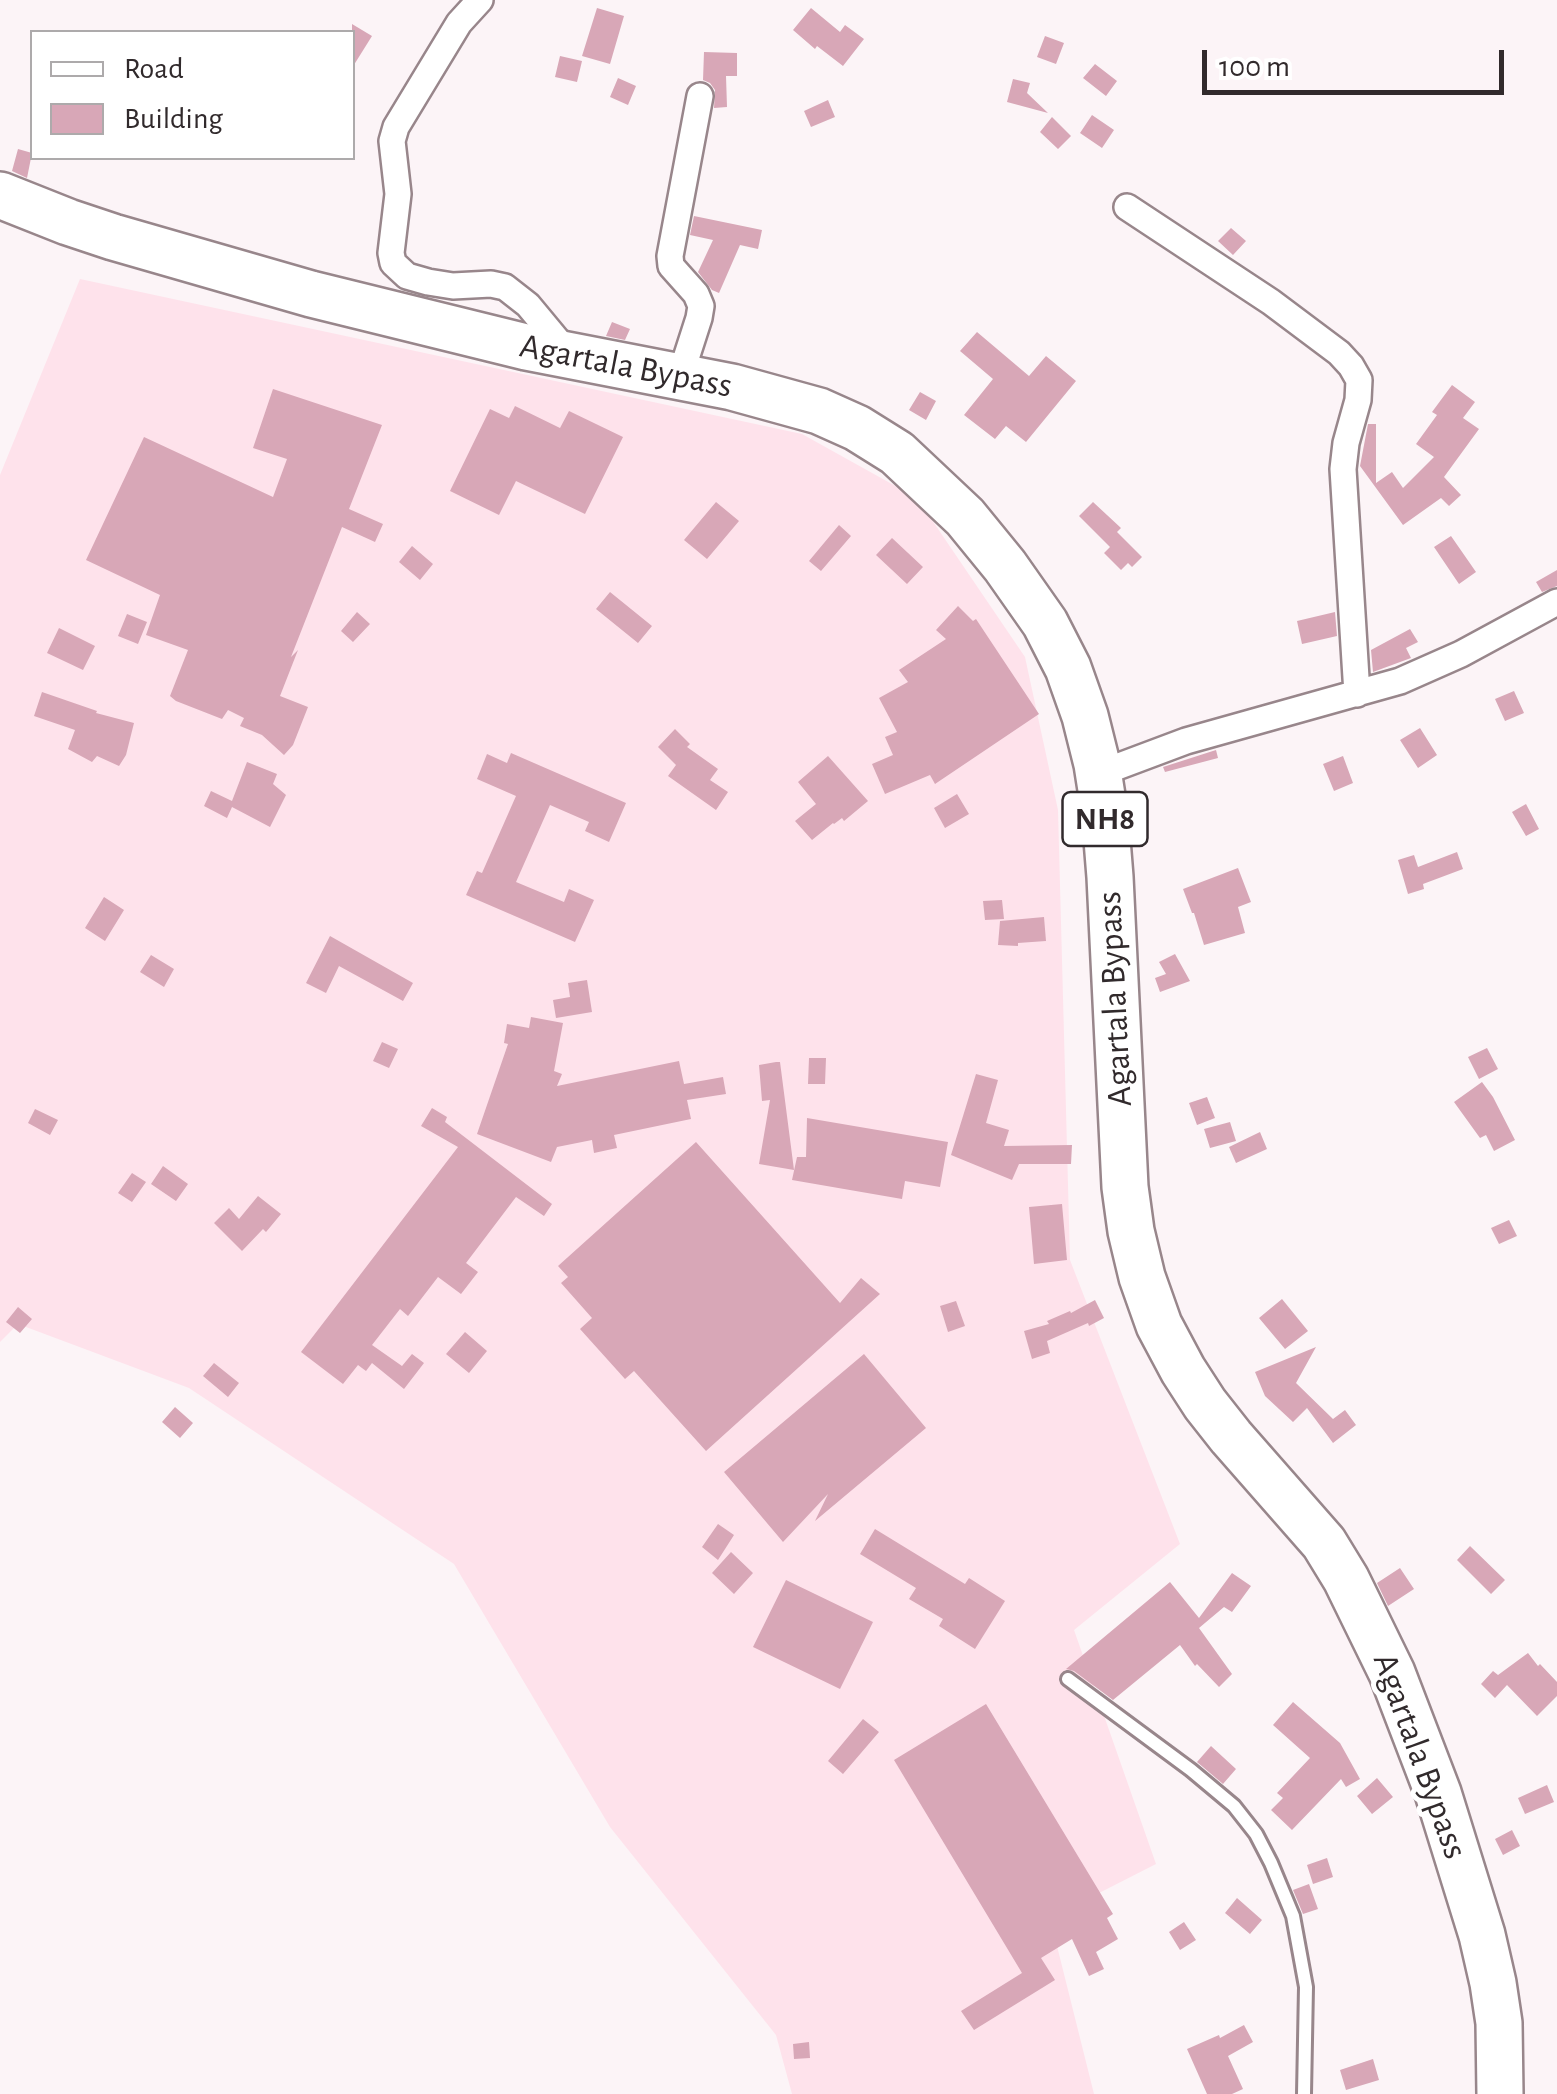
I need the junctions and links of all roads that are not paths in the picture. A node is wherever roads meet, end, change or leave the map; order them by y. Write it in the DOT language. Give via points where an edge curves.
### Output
graph roads {
  1 [pos="480,0"];
  2 [pos="700,96"];
  3 [pos="0,195"];
  4 [pos="1128,206"];
  5 [pos="570,356"];
  6 [pos="680,377"];
  7 [pos="1557,602"];
  8 [pos="1357,694"];
  9 [pos="1098,774"];
  10 [pos="1068,1679"];
  11 [pos="1304,2094"];
  12 [pos="1500,2094"];
  1 -- 5 [label="street" via="396,128 393,263 428,282 505,287"];
  2 -- 6 [label="street" via="670,256 701,306"];
  3 -- 5 [label="highway, Agartala Bypass / NH8" via="113,237 311,294"];
  4 -- 8 [label="street" via="1339,353 1358,380 1343,469"];
  5 -- 6 [label="highway, Agartala Bypass / NH8"];
  6 -- 9 [label="highway, Agartala Bypass / NH8" via="858,428 925,477 975,529 1045,623 1068,668"];
  7 -- 8 [label="street" via="1461,654"];
  8 -- 9 [label="street" via="1186,741"];
  9 -- 12 [label="highway, Agartala Bypass / NH8" via="1112,908 1124,1186 1142,1277 1159,1324 1205,1404 1324,1543 1392,1673 1482,1935 1498,2023"];
  10 -- 11 [label="lane" via="1191,1770 1256,1834 1293,1916 1306,1987"];
}
